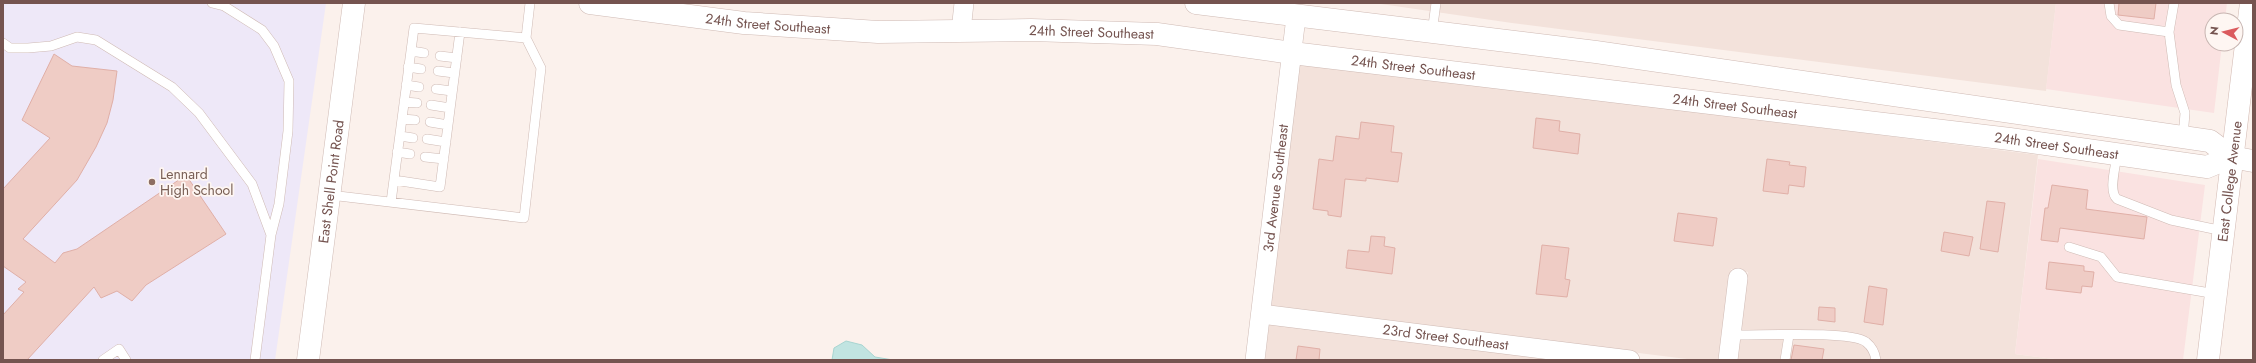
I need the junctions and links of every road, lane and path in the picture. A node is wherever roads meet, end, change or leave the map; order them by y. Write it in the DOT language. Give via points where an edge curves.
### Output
graph roads {
  1 [pos="212,3"];
  2 [pos="354,3"];
  3 [pos="530,3"];
  4 [pos="590,3"];
  5 [pos="964,3"];
  6 [pos="1196,3"];
  7 [pos="1436,3"];
  8 [pos="2109,3"];
  9 [pos="2174,3"];
  10 [pos="2251,3"];
  11 [pos="1296,17"];
  12 [pos="961,31"];
  13 [pos="460,32"];
  14 [pos="2169,32"];
  15 [pos="1432,34"];
  16 [pos="526,38"];
  17 [pos="3,43"];
  18 [pos="411,51"];
  19 [pos="424,53"];
  20 [pos="1292,53"];
  21 [pos="440,56"];
  22 [pos="456,58"];
  23 [pos="408,67"];
  24 [pos="421,69"];
  25 [pos="438,71"];
  26 [pos="454,73"];
  27 [pos="406,85"];
  28 [pos="419,87"];
  29 [pos="436,89"];
  30 [pos="452,91"];
  31 [pos="404,102"];
  32 [pos="417,104"];
  33 [pos="431,105"];
  34 [pos="450,108"];
  35 [pos="402,118"];
  36 [pos="414,120"];
  37 [pos="430,122"];
  38 [pos="448,125"];
  39 [pos="400,136"];
  40 [pos="2183,137"];
  41 [pos="413,138"];
  42 [pos="427,140"];
  43 [pos="446,142"];
  44 [pos="397,152"];
  45 [pos="410,154"];
  46 [pos="2117,154"];
  47 [pos="425,157"];
  48 [pos="2232,157"];
  49 [pos="444,159"];
  50 [pos="2253,161"];
  51 [pos="394,180"];
  52 [pos="330,195"];
  53 [pos="391,202"];
  54 [pos="2223,231"];
  55 [pos="271,235"];
  56 [pos="2069,247"];
  57 [pos="1738,278"];
  58 [pos="2216,294"];
  59 [pos="1261,314"];
  60 [pos="1731,335"];
  61 [pos="1789,335"];
  62 [pos="103,360"];
  63 [pos="126,360"];
  64 [pos="255,360"];
  65 [pos="308,360"];
  66 [pos="1255,360"];
  67 [pos="1630,360"];
  68 [pos="1728,360"];
  69 [pos="1785,360"];
  70 [pos="1876,360"];
  71 [pos="2208,360"];
  1 -- 55 [label="lane" via="224,6 262,30 274,46 289,81 288,131"];
  2 -- 52 [label="street, East Shell Point Road"];
  3 -- 16 [label="lane"];
  4 -- 12 [label="street, 24th Street Southeast" via="744,23 878,32"];
  5 -- 12 [label="street"];
  6 -- 11 [label="street, 24th Street Southeast"];
  7 -- 15 [label="lane"];
  8 -- 14 [label="lane" via="2111,16 2119,25"];
  9 -- 14 [label="lane"];
  10 -- 48 [label="street, East College Avenue"];
  11 -- 15 [label="street, 24th Street Southeast"];
  11 -- 20 [label="street, 3rd Avenue Southeast"];
  12 -- 20 [label="street, 24th Street Southeast" via="1031,30 1157,34"];
  13 -- 16 [label="lane"];
  13 -- 18 [label="lane" via="414,28"];
  13 -- 22 [label="lane"];
  14 -- 40 [label="lane" via="2176,85 2185,113"];
  15 -- 40 [label="street, 24th Street Southeast" via="1596,52"];
  16 -- 53 [label="lane" via="541,68 524,218"];
  17 -- 55 [label="lane" via="10,48 28,48 51,46 77,38 96,40 172,87 199,113 252,184"];
  18 -- 19 [label="lane"];
  18 -- 23 [label="lane"];
  20 -- 46 [label="street, 24th Street Southeast"];
  20 -- 59 [label="street, 3rd Avenue Southeast"];
  21 -- 22 [label="lane"];
  22 -- 26 [label="lane"];
  23 -- 24 [label="lane"];
  23 -- 27 [label="lane"];
  25 -- 26 [label="lane"];
  26 -- 30 [label="lane"];
  27 -- 28 [label="lane"];
  27 -- 31 [label="lane"];
  29 -- 30 [label="lane"];
  30 -- 34 [label="lane"];
  31 -- 32 [label="lane"];
  31 -- 35 [label="lane"];
  33 -- 34 [label="lane"];
  34 -- 38 [label="lane"];
  35 -- 36 [label="lane"];
  35 -- 39 [label="lane"];
  37 -- 38 [label="lane"];
  38 -- 43 [label="lane"];
  39 -- 41 [label="lane"];
  39 -- 44 [label="lane"];
  40 -- 48 [label="street, 24th Street Southeast" via="2210,141"];
  42 -- 43 [label="lane"];
  43 -- 49 [label="lane"];
  44 -- 45 [label="lane"];
  44 -- 51 [label="lane"];
  46 -- 48 [label="street, 24th Street Southeast" via="2207,167"];
  46 -- 54 [label="lane" via="2113,190 2117,200 2171,220"];
  47 -- 49 [label="lane"];
  48 -- 50 [label="street, 24th Street Southeast"];
  48 -- 54 [label="street, East College Avenue"];
  49 -- 51 [label="lane" via="440,187"];
  51 -- 53 [label="lane"];
  52 -- 53 [label="lane"];
  52 -- 65 [label="street, East Shell Point Road"];
  54 -- 58 [label="street, East College Avenue"];
  55 -- 64 [label="lane"];
  56 -- 58 [label="lane" via="2101,258 2117,277"];
  57 -- 60 [label="street"];
  58 -- 71 [label="street, East College Avenue"];
  59 -- 66 [label="street, 3rd Avenue Southeast"];
  59 -- 67 [label="street, 23rd Street Southeast"];
  60 -- 61 [label="lane"];
  60 -- 68 [label="street"];
  61 -- 69 [label="lane"];
  61 -- 70 [label="lane" via="1831,335 1864,340 1873,351"];
  62 -- 63 [label="lane" via="119,349"];
}
